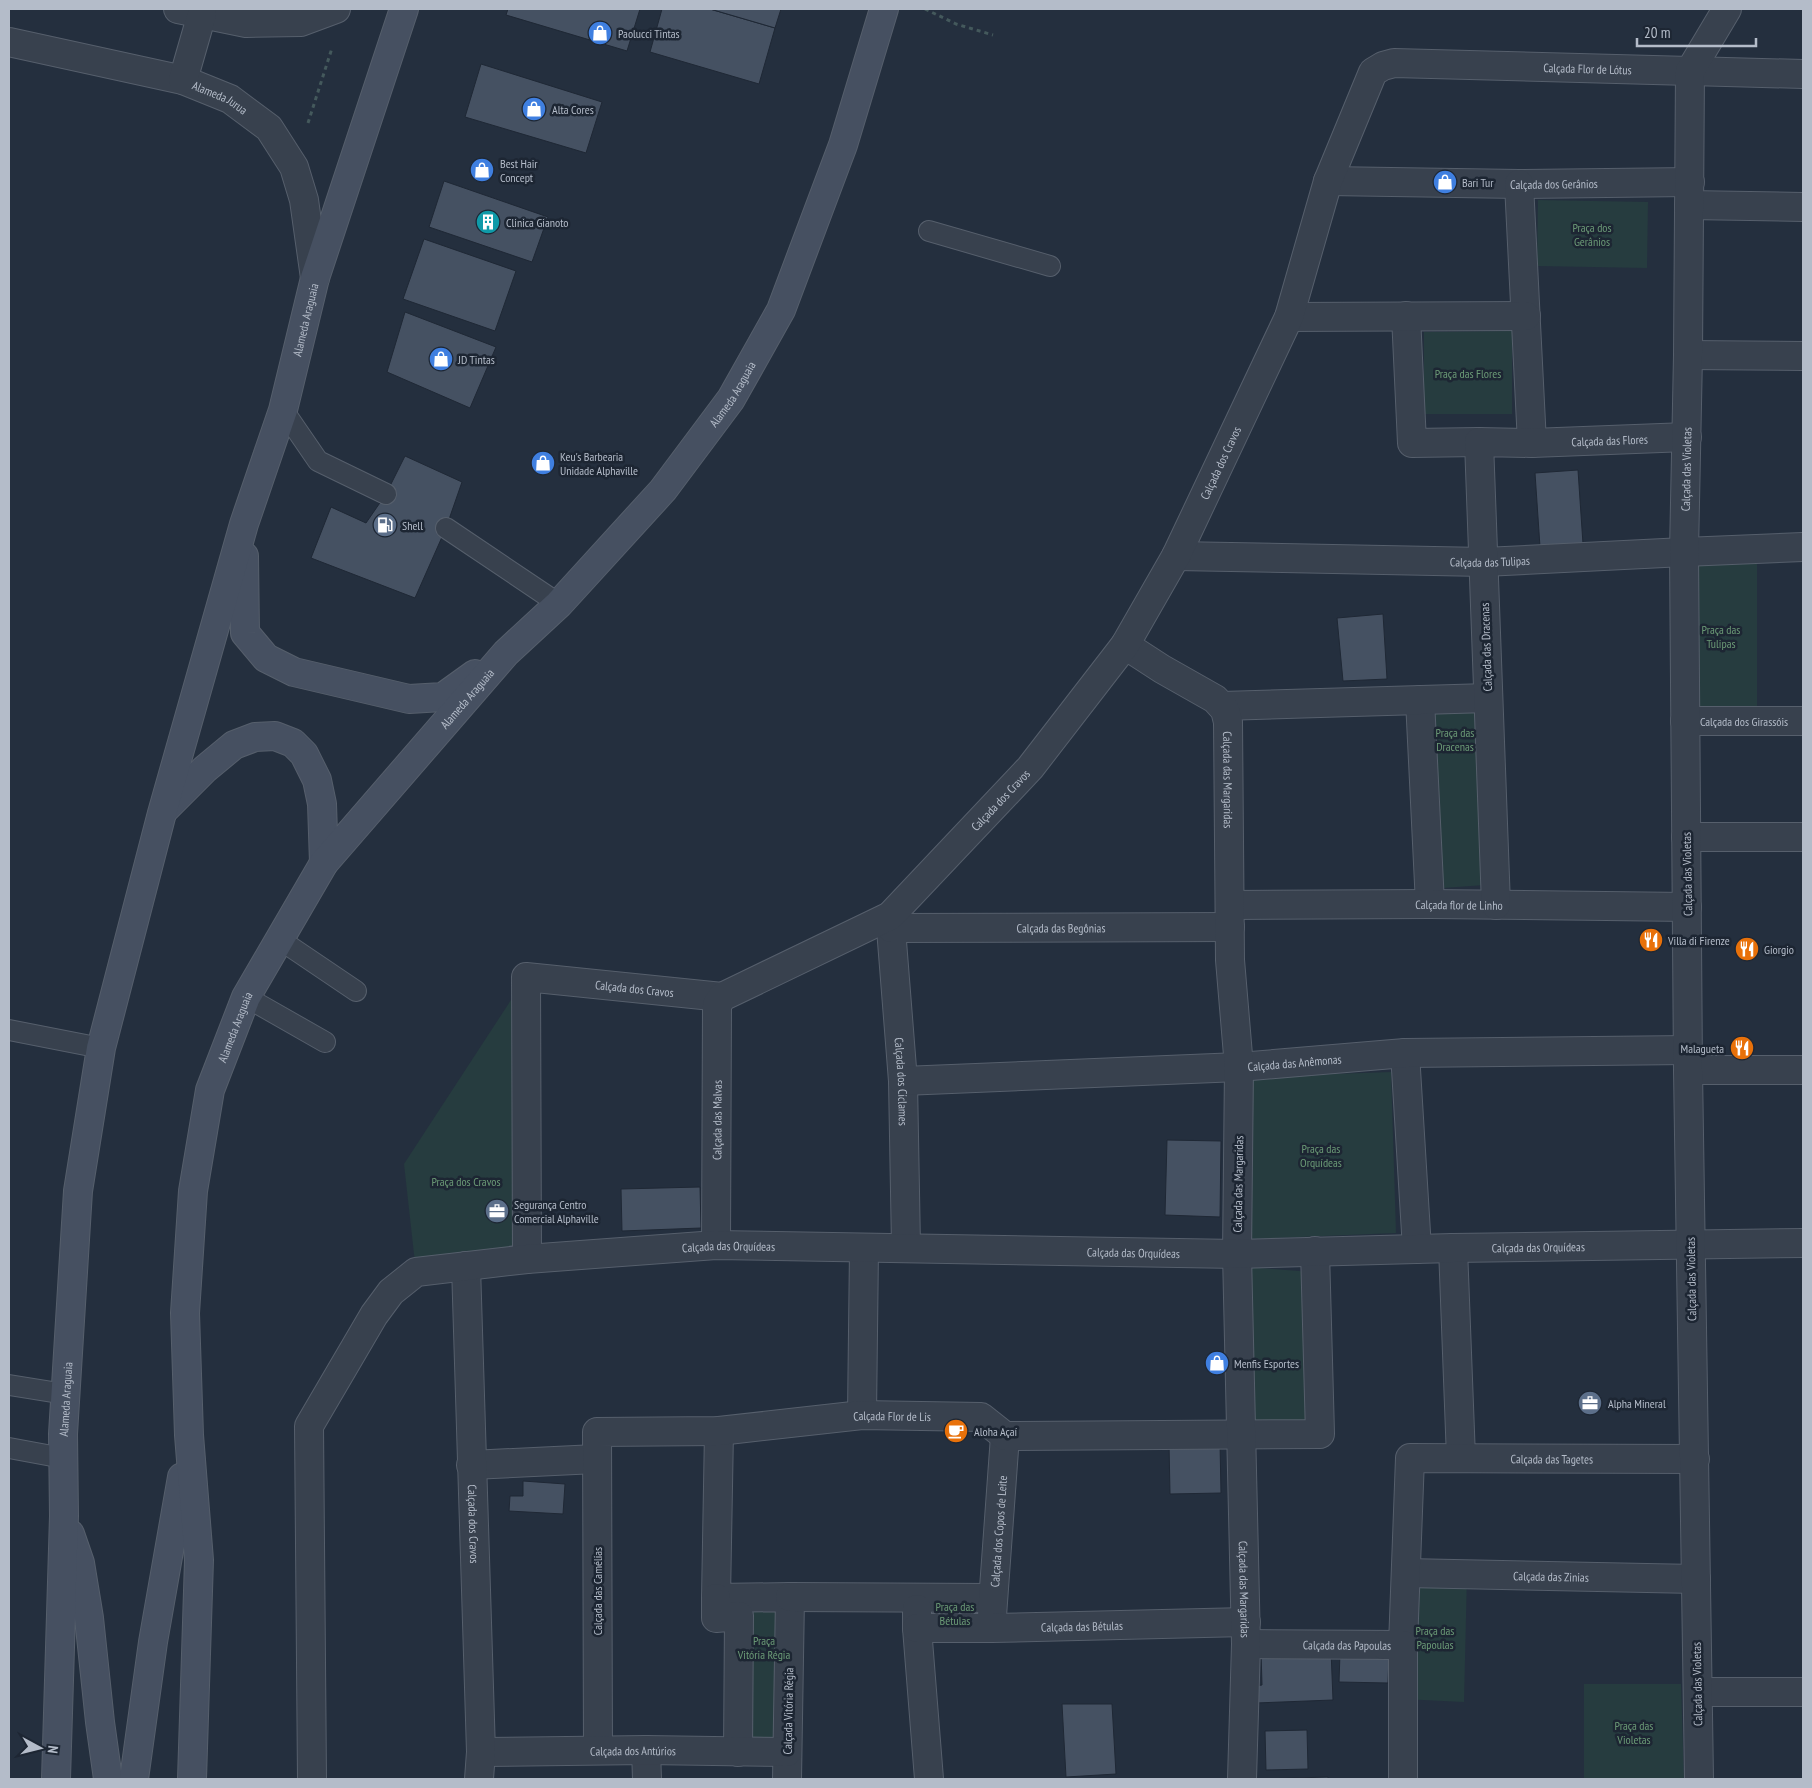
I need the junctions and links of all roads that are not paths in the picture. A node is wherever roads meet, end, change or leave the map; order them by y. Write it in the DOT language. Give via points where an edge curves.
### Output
graph roads {
  1 [pos="336,9"];
  2 [pos="404,9"];
  3 [pos="884,9"];
  4 [pos="1727,9"];
  5 [pos="190,11"];
  6 [pos="9,42"];
  7 [pos="1690,71"];
  8 [pos="1374,72"];
  9 [pos="1803,74"];
  10 [pos="183,80"];
  11 [pos="1328,180"];
  12 [pos="1519,184"];
  13 [pos="1690,194"];
  14 [pos="1803,207"];
  15 [pos="929,231"];
  16 [pos="1050,266"];
  17 [pos="315,278"];
  18 [pos="1406,316"];
  19 [pos="1526,316"];
  20 [pos="1289,317"];
  21 [pos="1688,355"];
  22 [pos="1803,356"];
  23 [pos="283,410"];
  24 [pos="1687,437"];
  25 [pos="1479,442"];
  26 [pos="1532,443"];
  27 [pos="386,494"];
  28 [pos="244,524"];
  29 [pos="446,528"];
  30 [pos="1803,548"];
  31 [pos="1684,552"];
  32 [pos="1176,556"];
  33 [pos="1484,562"];
  34 [pos="560,604"];
  35 [pos="1125,645"];
  36 [pos="506,653"];
  37 [pos="1488,698"];
  38 [pos="1420,700"];
  39 [pos="1222,706"];
  40 [pos="1685,721"];
  41 [pos="1803,721"];
  42 [pos="162,813"];
  43 [pos="1686,837"];
  44 [pos="1803,837"];
  45 [pos="324,863"];
  46 [pos="1430,904"];
  47 [pos="1496,905"];
  48 [pos="1687,906"];
  49 [pos="1230,916"];
  50 [pos="891,922"];
  51 [pos="279,939"];
  52 [pos="356,991"];
  53 [pos="246,997"];
  54 [pos="722,997"];
  55 [pos="9,1030"];
  56 [pos="325,1042"];
  57 [pos="101,1048"];
  58 [pos="1405,1053"];
  59 [pos="1688,1060"];
  60 [pos="1239,1067"];
  61 [pos="1803,1070"];
  62 [pos="903,1081"];
  63 [pos="1803,1243"];
  64 [pos="716,1245"];
  65 [pos="1690,1246"];
  66 [pos="906,1247"];
  67 [pos="1453,1248"];
  68 [pos="864,1249"];
  69 [pos="1417,1249"];
  70 [pos="1315,1251"];
  71 [pos="1237,1254"];
  72 [pos="527,1258"];
  73 [pos="466,1266"];
  74 [pos="9,1385"];
  75 [pos="65,1394"];
  76 [pos="862,1415"];
  77 [pos="719,1431"];
  78 [pos="597,1432"];
  79 [pos="1241,1433"];
  80 [pos="189,1436"];
  81 [pos="1005,1436"];
  82 [pos="9,1448"];
  83 [pos="64,1458"];
  84 [pos="1410,1458"];
  85 [pos="1460,1458"];
  86 [pos="1695,1458"];
  87 [pos="596,1459"];
  88 [pos="471,1465"];
  89 [pos="64,1516"];
  90 [pos="1406,1573"];
  91 [pos="1696,1578"];
  92 [pos="716,1598"];
  93 [pos="790,1598"];
  94 [pos="918,1598"];
  95 [pos="992,1598"];
  96 [pos="917,1628"];
  97 [pos="992,1628"];
  98 [pos="1246,1633"];
  99 [pos="1403,1645"];
  100 [pos="1698,1692"];
  101 [pos="1803,1692"];
  102 [pos="598,1750"];
  103 [pos="646,1750"];
  104 [pos="480,1752"];
  105 [pos="738,1752"];
  106 [pos="787,1752"];
  107 [pos="56,1779"];
  108 [pos="108,1779"];
  109 [pos="134,1779"];
  110 [pos="192,1779"];
  111 [pos="312,1779"];
  112 [pos="478,1779"];
  113 [pos="647,1779"];
  114 [pos="787,1779"];
  115 [pos="929,1779"];
  116 [pos="1242,1779"];
  117 [pos="1403,1779"];
  118 [pos="1699,1779"];
  1 -- 5 [label="street" via="301,22 246,23"];
  2 -- 17 [label="main road, Alameda Araguaia"];
  3 -- 34 [label="main road, Alameda Araguaia" via="843,145 781,310 731,399 680,467"];
  4 -- 7 [label="street"];
  5 -- 10 [label="street"];
  6 -- 10 [label="street, Alameda Jurua"];
  7 -- 8 [label="street, Calçada Flor de Lótus" via="1394,63"];
  7 -- 9 [label="street, Calçada Flor de Lótus"];
  7 -- 13 [label="street, Calçada das Violetas"];
  8 -- 11 [label="street, Calçada dos Cravos"];
  10 -- 17 [label="street, Alameda Jurua" via="230,99 269,128 294,167 304,200"];
  11 -- 12 [label="street, Calçada dos Gerânios"];
  11 -- 20 [label="street, Calçada dos Cravos"];
  12 -- 13 [label="street, Calçada dos Gerânios"];
  12 -- 19 [label="street"];
  13 -- 14 [label="street, Calçada dos Gerânios"];
  13 -- 21 [label="street, Calçada das Violetas"];
  15 -- 16 [label="lane"];
  17 -- 23 [label="main road, Alameda Araguaia"];
  18 -- 19 [label="street"];
  18 -- 20 [label="street"];
  18 -- 25 [label="street" via="1412,443"];
  19 -- 26 [label="street"];
  20 -- 32 [label="street, Calçada dos Cravos"];
  21 -- 22 [label="street"];
  21 -- 24 [label="street, Calçada das Violetas"];
  23 -- 27 [label="lane" via="318,461"];
  23 -- 28 [label="main road, Alameda Araguaia"];
  24 -- 26 [label="street, Calçada das Flores"];
  24 -- 31 [label="street, Calçada das Violetas"];
  25 -- 26 [label="street"];
  25 -- 33 [label="street, Calçada das Dracenas"];
  28 -- 36 [label="main road" via="245,633 266,658 294,672 409,698 443,696"];
  28 -- 42 [label="main road, Alameda Araguaia"];
  29 -- 34 [label="lane"];
  30 -- 31 [label="street, Calçada das Tulipas"];
  31 -- 33 [label="street, Calçada das Tulipas"];
  31 -- 40 [label="street, Calçada das Violetas"];
  32 -- 33 [label="street, Calçada das Tulipas"];
  32 -- 35 [label="street, Calçada dos Cravos"];
  33 -- 37 [label="street, Calçada das Dracenas"];
  34 -- 36 [label="main road, Alameda Araguaia"];
  35 -- 39 [label="street"];
  35 -- 50 [label="street, Calçada dos Cravos" via="1030,768"];
  36 -- 45 [label="main road, Alameda Araguaia"];
  37 -- 38 [label="street"];
  37 -- 47 [label="street, Calçada das Dracenas"];
  38 -- 39 [label="street"];
  38 -- 46 [label="street"];
  39 -- 49 [label="street, Calçada das Margaridas" via="1229,729"];
  40 -- 41 [label="street, Calçada dos Girassóis"];
  40 -- 43 [label="street, Calçada das Violetas"];
  42 -- 45 [label="main road" via="234,745 255,737 276,736 293,743 304,754 317,780 322,804"];
  42 -- 57 [label="main road, Alameda Araguaia"];
  43 -- 44 [label="street"];
  43 -- 48 [label="street, Calçada das Violetas"];
  45 -- 51 [label="main road, Alameda Araguaia"];
  46 -- 47 [label="street, Calçada flor de Linho"];
  46 -- 49 [label="street, Calçada flor de Linho"];
  47 -- 48 [label="street, Calçada flor de Linho"];
  48 -- 59 [label="street, Calçada das Violetas"];
  49 -- 50 [label="street, Calçada das Begônias"];
  49 -- 60 [label="street, Calçada das Margaridas" via="1230,960"];
  50 -- 54 [label="street, Calçada dos Cravos"];
  50 -- 62 [label="street, Calçada dos Ciclames"];
  51 -- 52 [label="lane"];
  51 -- 53 [label="main road, Alameda Araguaia"];
  53 -- 56 [label="lane"];
  53 -- 80 [label="main road, Alameda Araguaia" via="210,1090 193,1191 186,1313"];
  54 -- 64 [label="street, Calçada das Malvas" via="716,1014"];
  54 -- 72 [label="street, Calçada dos Cravos" via="526,978"];
  55 -- 57 [label="lane"];
  57 -- 75 [label="main road, Alameda Araguaia" via="78,1191"];
  58 -- 59 [label="street, Calçada das Anêmonas"];
  58 -- 60 [label="street, Calçada das Anêmonas"];
  58 -- 69 [label="street"];
  59 -- 61 [label="street, Calçada das Anêmonas"];
  59 -- 65 [label="street, Calçada das Violetas"];
  60 -- 62 [label="street, Calçada das Anêmonas"];
  60 -- 71 [label="street, Calçada das Margaridas"];
  62 -- 66 [label="street, Calçada dos Ciclames"];
  63 -- 65 [label="street, Calçada das Orquídeas"];
  64 -- 68 [label="street, Calçada das Orquídeas"];
  64 -- 72 [label="street, Calçada das Orquídeas"];
  65 -- 67 [label="street, Calçada das Orquídeas"];
  65 -- 86 [label="street, Calçada das Violetas"];
  66 -- 68 [label="street, Calçada das Orquídeas"];
  66 -- 71 [label="street, Calçada das Orquídeas"];
  67 -- 69 [label="street, Calçada das Orquídeas"];
  67 -- 85 [label="street"];
  68 -- 76 [label="street"];
  69 -- 70 [label="street, Calçada das Orquídeas"];
  70 -- 71 [label="street, Calçada das Orquídeas"];
  70 -- 79 [label="street" via="1320,1434"];
  71 -- 79 [label="street, Calçada das Margaridas"];
  72 -- 73 [label="street, Calçada das Orquídeas"];
  73 -- 88 [label="street, Calçada dos Cravos"];
  73 -- 111 [label="street, Calçada das Orquídeas" via="416,1272 391,1292 309,1426"];
  74 -- 75 [label="lane"];
  75 -- 83 [label="main road, Alameda Araguaia"];
  76 -- 77 [label="street, Calçada Flor de Lis"];
  76 -- 81 [label="street, Calçada Flor de Lis" via="981,1416"];
  77 -- 78 [label="street, Calçada Flor de Lis"];
  77 -- 92 [label="street"];
  78 -- 87 [label="street, Calçada das Camélias"];
  79 -- 81 [label="street"];
  79 -- 98 [label="street, Calçada das Margaridas"];
  80 -- 109 [label="main road, Alameda Araguaia" via="153,1642"];
  80 -- 110 [label="main road, Alameda Araguaia" via="199,1560"];
  81 -- 95 [label="street, Calçada dos Copos de Leite"];
  82 -- 83 [label="lane"];
  83 -- 89 [label="main road, Alameda Araguaia"];
  84 -- 85 [label="street, Calçada das Tagetes"];
  84 -- 90 [label="street, Calçada das Papoulas"];
  85 -- 86 [label="street, Calçada das Tagetes"];
  86 -- 91 [label="street, Calçada das Violetas"];
  87 -- 88 [label="street"];
  87 -- 102 [label="street, Calçada das Camélias"];
  88 -- 104 [label="street, Calçada dos Cravos"];
  89 -- 107 [label="main road, Alameda Araguaia"];
  89 -- 108 [label="main road, Alameda Araguaia" via="80,1563"];
  90 -- 91 [label="street, Calçada das Zinias"];
  90 -- 99 [label="street, Calçada das Papoulas"];
  91 -- 100 [label="street, Calçada das Violetas"];
  92 -- 93 [label="street"];
  92 -- 105 [label="street" via="716,1618 739,1616"];
  93 -- 94 [label="street"];
  93 -- 106 [label="street, Calçada Vitória Régia"];
  94 -- 95 [label="street"];
  94 -- 96 [label="street"];
  95 -- 97 [label="street, Calçada dos Copos de Leite"];
  96 -- 97 [label="street, Calçada das Bétulas"];
  96 -- 115 [label="street"];
  97 -- 98 [label="street, Calçada das Bétulas"];
  98 -- 99 [label="street, Calçada das Bétulas"];
  98 -- 116 [label="street, Calçada das Margaridas"];
  99 -- 117 [label="street, Calçada das Papoulas"];
  100 -- 101 [label="street"];
  100 -- 118 [label="street, Calçada das Violetas"];
  102 -- 103 [label="street, Calçada dos Antúrios"];
  102 -- 104 [label="street, Calçada dos Antúrios"];
  103 -- 105 [label="street, Calçada dos Antúrios"];
  103 -- 113 [label="street"];
  104 -- 112 [label="street, Calçada dos Cravos"];
  105 -- 106 [label="street, Calçada dos Antúrios"];
  106 -- 114 [label="street, Calçada Vitória Régia"];
}
